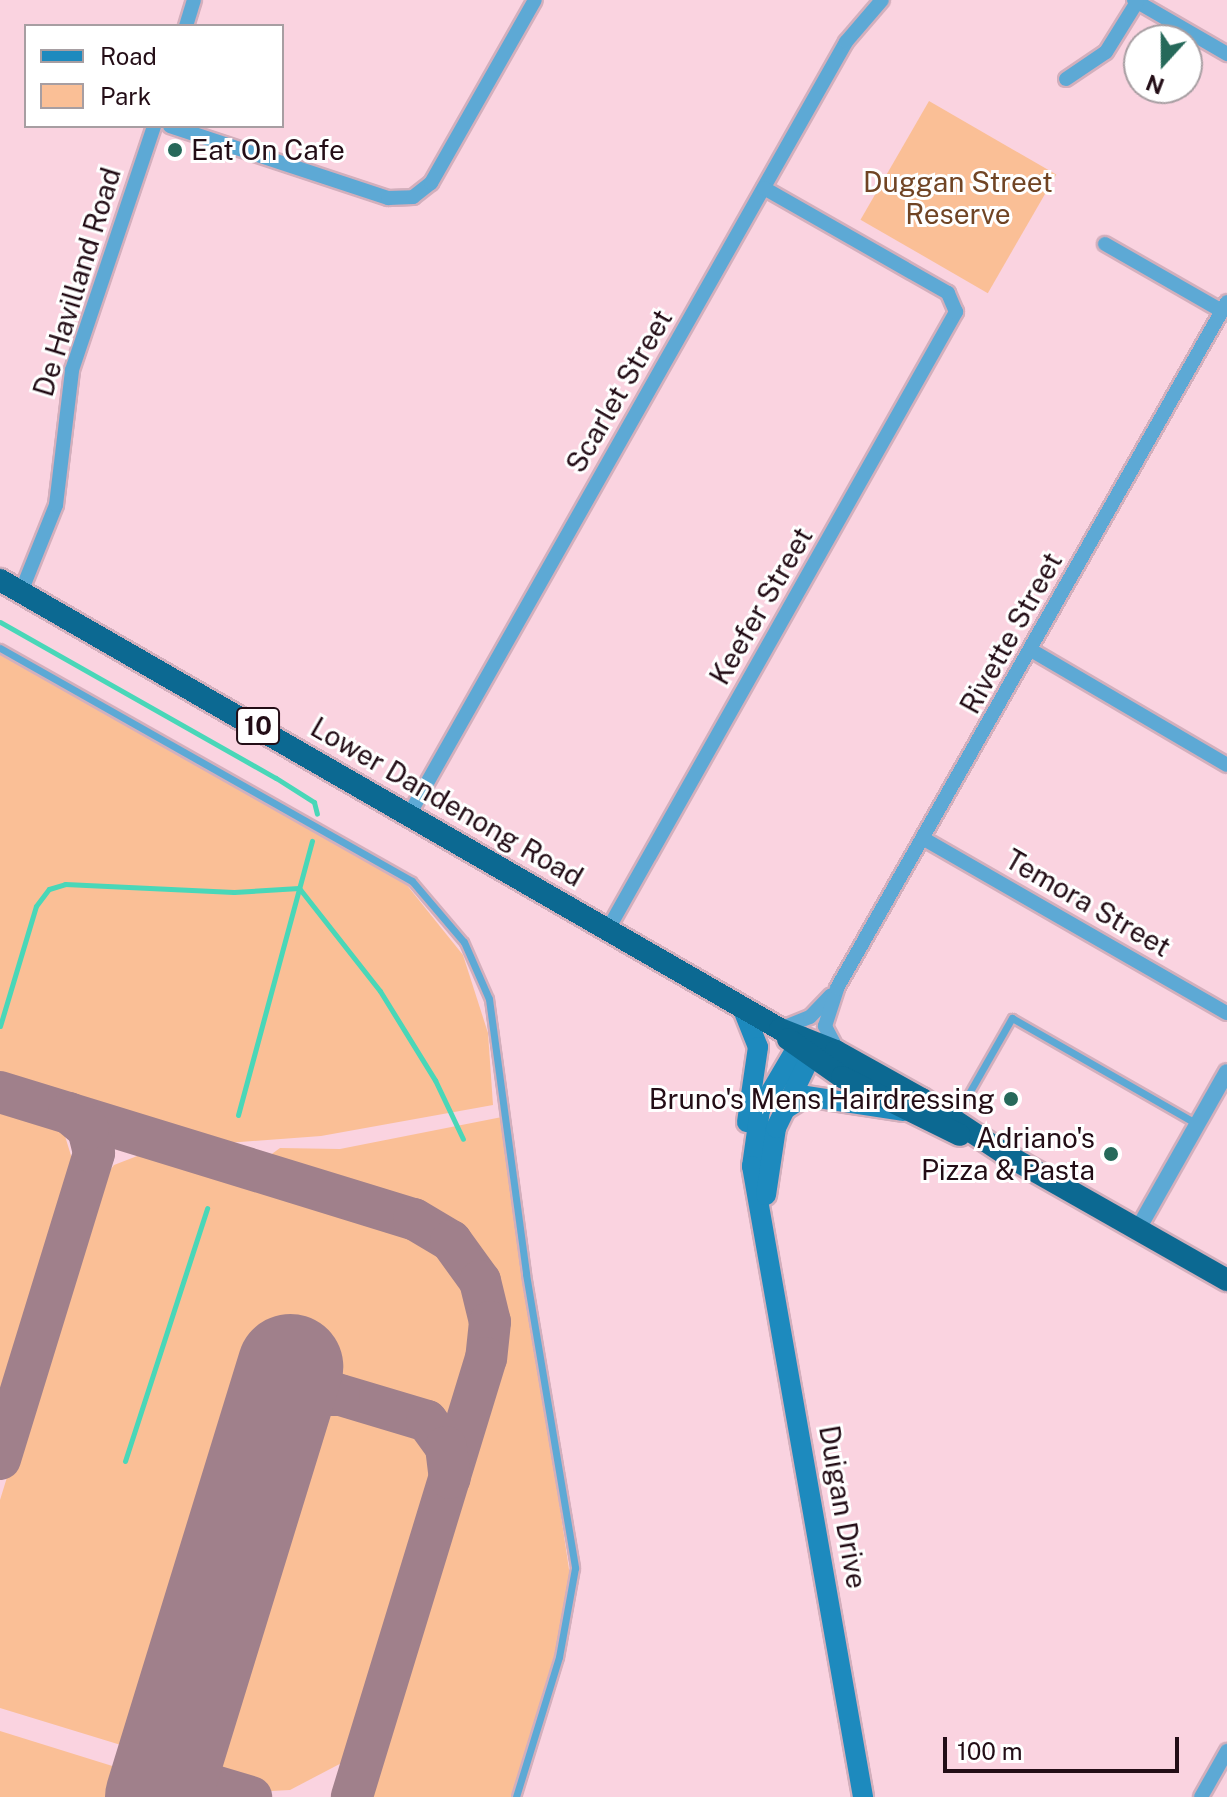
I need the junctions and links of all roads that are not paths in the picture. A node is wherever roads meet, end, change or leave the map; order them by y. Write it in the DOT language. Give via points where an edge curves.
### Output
graph roads {
  1 [pos="194,0"];
  2 [pos="535,0"];
  3 [pos="882,0"];
  4 [pos="1135,1"];
  5 [pos="187,24"];
  6 [pos="1227,54"];
  7 [pos="1066,79"];
  8 [pos="153,128"];
  9 [pos="176,128"];
  10 [pos="764,188"];
  11 [pos="1105,244"];
  12 [pos="1224,306"];
  13 [pos="0,580"];
  14 [pos="21,592"];
  15 [pos="0,648"];
  16 [pos="1031,650"];
  17 [pos="1227,765"];
  18 [pos="410,813"];
  19 [pos="924,839"];
  20 [pos="607,931"];
  21 [pos="837,988"];
  22 [pos="742,1007"];
  23 [pos="1227,1013"];
  24 [pos="780,1029"];
  25 [pos="807,1046"];
  26 [pos="846,1056"];
  27 [pos="1227,1072"];
  28 [pos="786,1108"];
  29 [pos="903,1111"];
  30 [pos="954,1119"];
  31 [pos="1197,1124"];
  32 [pos="1005,1154"];
  33 [pos="752,1166"];
  34 [pos="764,1227"];
  35 [pos="1138,1229"];
  36 [pos="1227,1280"];
  37 [pos="1227,1751"];
  38 [pos="516,1797"];
  39 [pos="863,1797"];
  40 [pos="1201,1797"];
  1 -- 5 [label="street"];
  2 -- 9 [label="street" via="431,183 413,197 388,198"];
  3 -- 10 [label="street, Scarlet Street" via="846,42"];
  4 -- 6 [label="street"];
  4 -- 7 [label="street" via="1106,52"];
  8 -- 14 [label="street, De Havilland Road" via="78,348 66,395 56,505"];
  10 -- 18 [label="street, Scarlet Street"];
  10 -- 20 [label="street, Keefer Street" via="948,293 956,307"];
  11 -- 12 [label="street"];
  12 -- 16 [label="street, Rivette Street"];
  13 -- 14 [label="highway, Lower Dandenong Road / 10"];
  14 -- 18 [label="highway, Lower Dandenong Road / 10"];
  15 -- 38 [label="lane" via="412,881 464,942 489,999 526,1274 575,1568 559,1657"];
  16 -- 17 [label="street"];
  16 -- 19 [label="street, Rivette Street"];
  18 -- 20 [label="highway, Lower Dandenong Road / 10"];
  19 -- 21 [label="street, Rivette Street"];
  19 -- 23 [label="street, Temora Street"];
  20 -- 22 [label="highway, Lower Dandenong Road / 10"];
  21 -- 24 [label="street, Rivette Street" via="810,1017"];
  21 -- 26 [label="street, Rivette Street" via="826,1034"];
  22 -- 24 [label="highway, Lower Dandenong Road / 10"];
  22 -- 33 [label="main road" via="758,1047 747,1119"];
  24 -- 25 [label="highway, Lower Dandenong Road / 10"];
  25 -- 26 [label="highway, Lower Dandenong Road / 10"];
  25 -- 28 [label="main road, Duigan Drive"];
  25 -- 29 [label="highway, Lower Dandenong Road / 10"];
  25 -- 33 [label="main road, Duigan Drive" via="760,1110"];
  26 -- 30 [label="highway, Lower Dandenong Road / 10"];
  27 -- 31 [label="street"];
  28 -- 29 [label="main road" via="806,1096"];
  28 -- 34 [label="main road, Duigan Drive" via="771,1144"];
  29 -- 32 [label="highway, Lower Dandenong Road / 10"];
  30 -- 31 [label="lane" via="1012,1018"];
  30 -- 32 [label="highway, Lower Dandenong Road / 10"];
  31 -- 35 [label="street"];
  32 -- 35 [label="highway, Lower Dandenong Road / 10"];
  33 -- 34 [label="main road, Duigan Drive"];
  34 -- 39 [label="main road, Duigan Drive"];
  35 -- 36 [label="highway, Lower Dandenong Road / 10"];
  37 -- 40 [label="street"];
}
